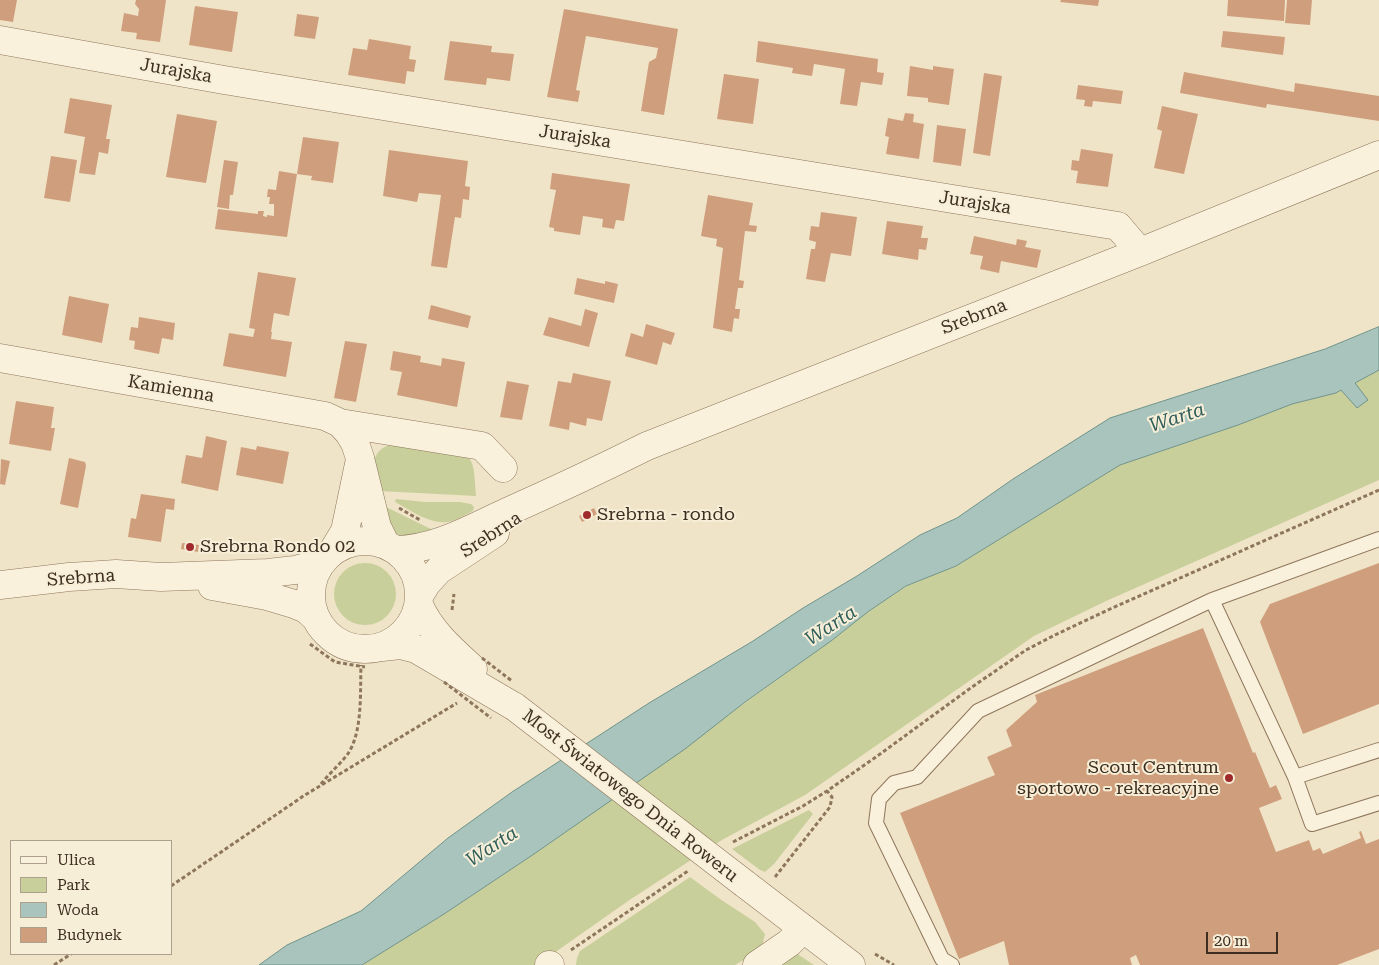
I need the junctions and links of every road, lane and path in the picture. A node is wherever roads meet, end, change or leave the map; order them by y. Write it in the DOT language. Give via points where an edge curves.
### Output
graph roads {
  1 [pos="0,40"];
  2 [pos="1379,155"];
  3 [pos="1140,252"];
  4 [pos="0,358"];
  5 [pos="340,423"];
  6 [pos="360,458"];
  7 [pos="503,468"];
  8 [pos="571,483"];
  9 [pos="1379,539"];
  10 [pos="391,547"];
  11 [pos="327,557"];
  12 [pos="161,577"];
  13 [pos="0,585"];
  14 [pos="419,600"];
  15 [pos="1212,600"];
  16 [pos="316,618"];
  17 [pos="372,648"];
  18 [pos="458,702"];
  19 [pos="515,707"];
  20 [pos="1379,750"];
  21 [pos="1296,777"];
  22 [pos="318,787"];
  23 [pos="827,791"];
  24 [pos="1379,803"];
  25 [pos="758,884"];
  26 [pos="172,885"];
  27 [pos="803,929"];
  28 [pos="69,955"];
  29 [pos="54,965"];
  30 [pos="758,965"];
  31 [pos="851,965"];
  32 [pos="952,965"];
  1 -- 3 [label="street, Jurajska" via="224,80 1118,226"];
  2 -- 3 [label="street, Srebrna"];
  3 -- 8 [label="street, Srebrna" via="647,446"];
  4 -- 5 [label="street, Kamienna" via="325,416"];
  5 -- 6 [label="street" via="349,432"];
  5 -- 7 [label="street, Kamienna" via="482,446"];
  6 -- 10 [label="street" via="377,527"];
  6 -- 11 [label="street" via="344,531"];
  8 -- 10 [label="street, Srebrna" via="450,538 407,550"];
  8 -- 14 [label="street, Srebrna" via="439,570 426,583"];
  9 -- 15 [label="lane"];
  10 -- 11 [label="street" via="368,541 350,543"];
  10 -- 14 [label="street" via="408,562 417,578"];
  11 -- 12 [label="street, Srebrna" via="295,570"];
  11 -- 16 [label="street" via="313,580 311,599"];
  12 -- 13 [label="street, Srebrna" via="116,574"];
  12 -- 16 [label="street, Srebrna" via="267,596 306,609"];
  14 -- 17 [label="street" via="412,623 399,638"];
  14 -- 19 [label="street" via="430,625 453,651"];
  15 -- 21 [label="lane"];
  15 -- 32 [label="lane" via="978,712 917,777 894,783 879,799 876,823 942,958"];
  16 -- 17 [label="street" via="327,634 343,645"];
  17 -- 19 [label="street" via="400,645 416,649"];
  17 -- 22 [label="path" via="355,736 348,754"];
  18 -- 22 [label="path"];
  19 -- 25 [label="street, Most Światowego Dnia Roweru, bridge"];
  20 -- 21 [label="lane"];
  21 -- 24 [label="lane" via="1312,824"];
  22 -- 26 [label="path"];
  23 -- 25 [label="path" via="832,797 830,807"];
  25 -- 27 [label="street, Most Światowego Dnia Roweru"];
  27 -- 30 [label="street"];
  27 -- 31 [label="street, Most Światowego Dnia Roweru"];
  28 -- 29 [label="path"];
}
